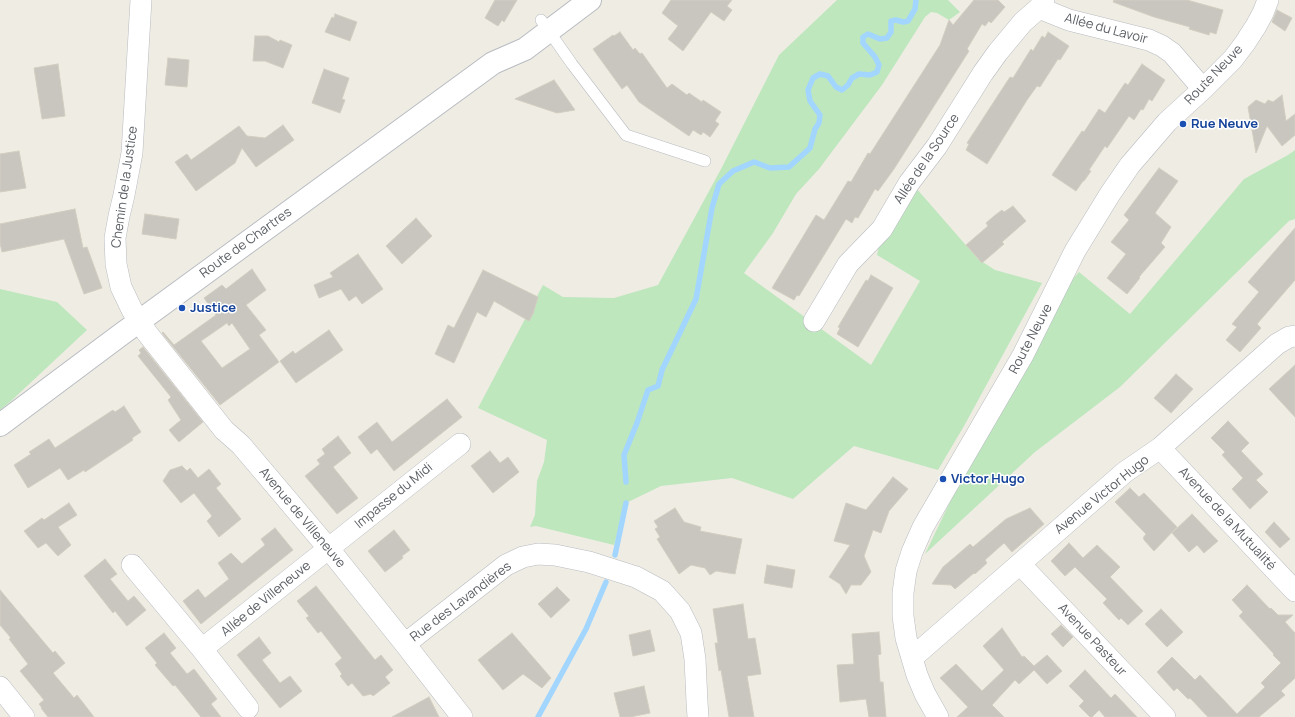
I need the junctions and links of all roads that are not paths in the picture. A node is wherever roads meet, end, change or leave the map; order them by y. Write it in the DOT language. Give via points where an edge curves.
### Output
graph roads {
  1 [pos="141,0"];
  2 [pos="567,0"];
  3 [pos="590,0"];
  4 [pos="1268,0"];
  5 [pos="1042,4"];
  6 [pos="544,26"];
  7 [pos="1203,89"];
  8 [pos="705,161"];
  9 [pos="139,321"];
  10 [pos="814,321"];
  11 [pos="1295,336"];
  12 [pos="0,425"];
  13 [pos="460,444"];
  14 [pos="1160,448"];
  15 [pos="329,549"];
  16 [pos="1020,564"];
  17 [pos="132,565"];
  18 [pos="1295,591"];
  19 [pos="406,644"];
  20 [pos="202,650"];
  21 [pos="912,658"];
  22 [pos="0,688"];
  23 [pos="248,708"];
  24 [pos="24,717"];
  25 [pos="462,717"];
  26 [pos="698,717"];
  27 [pos="938,717"];
  28 [pos="1165,717"];
  1 -- 9 [label="street, Chemin de la Justice" via="132,153 115,238 116,264 121,287"];
  2 -- 6 [label="main road, Route de Chartres"];
  3 -- 6 [label="main road, Route de Chartres"];
  4 -- 7 [label="street, Route Neuve" via="1246,43"];
  5 -- 7 [label="street, Allée du Lavoir" via="1068,20 1149,40 1162,46 1172,53"];
  5 -- 10 [label="street, Allée de la Source" via="998,52 937,146 909,183 882,229 848,264"];
  6 -- 8 [label="lane" via="626,134"];
  6 -- 9 [label="main road, Route de Chartres" via="525,49 493,63"];
  7 -- 21 [label="street, Route Neuve" via="1149,142 1095,217 1075,251 1023,355 923,527 906,571 903,593 903,616"];
  9 -- 12 [label="main road, Route de Chartres"];
  9 -- 15 [label="street, Avenue de Villeneuve" via="224,430 241,445"];
  11 -- 14 [label="street, Avenue Victor Hugo" via="1277,344"];
  13 -- 15 [label="street, Impasse du Midi"];
  14 -- 16 [label="street, Avenue Victor Hugo" via="1125,472"];
  14 -- 18 [label="street, Avenue de la Mutualité"];
  15 -- 19 [label="street, Avenue de Villeneuve"];
  15 -- 20 [label="street, Allée de Villeneuve"];
  16 -- 21 [label="street, Avenue Victor Hugo"];
  16 -- 28 [label="street, Avenue Pasteur"];
  17 -- 20 [label="street"];
  19 -- 25 [label="street, Avenue de Villeneuve"];
  19 -- 26 [label="street, Rue des Lavandières" via="506,566 523,557 538,554 555,555 588,562 636,577 662,591 680,611 691,633"];
  20 -- 23 [label="street"];
  21 -- 27 [label="street, Route Neuve" via="925,694"];
  22 -- 24 [label="street"];
}
